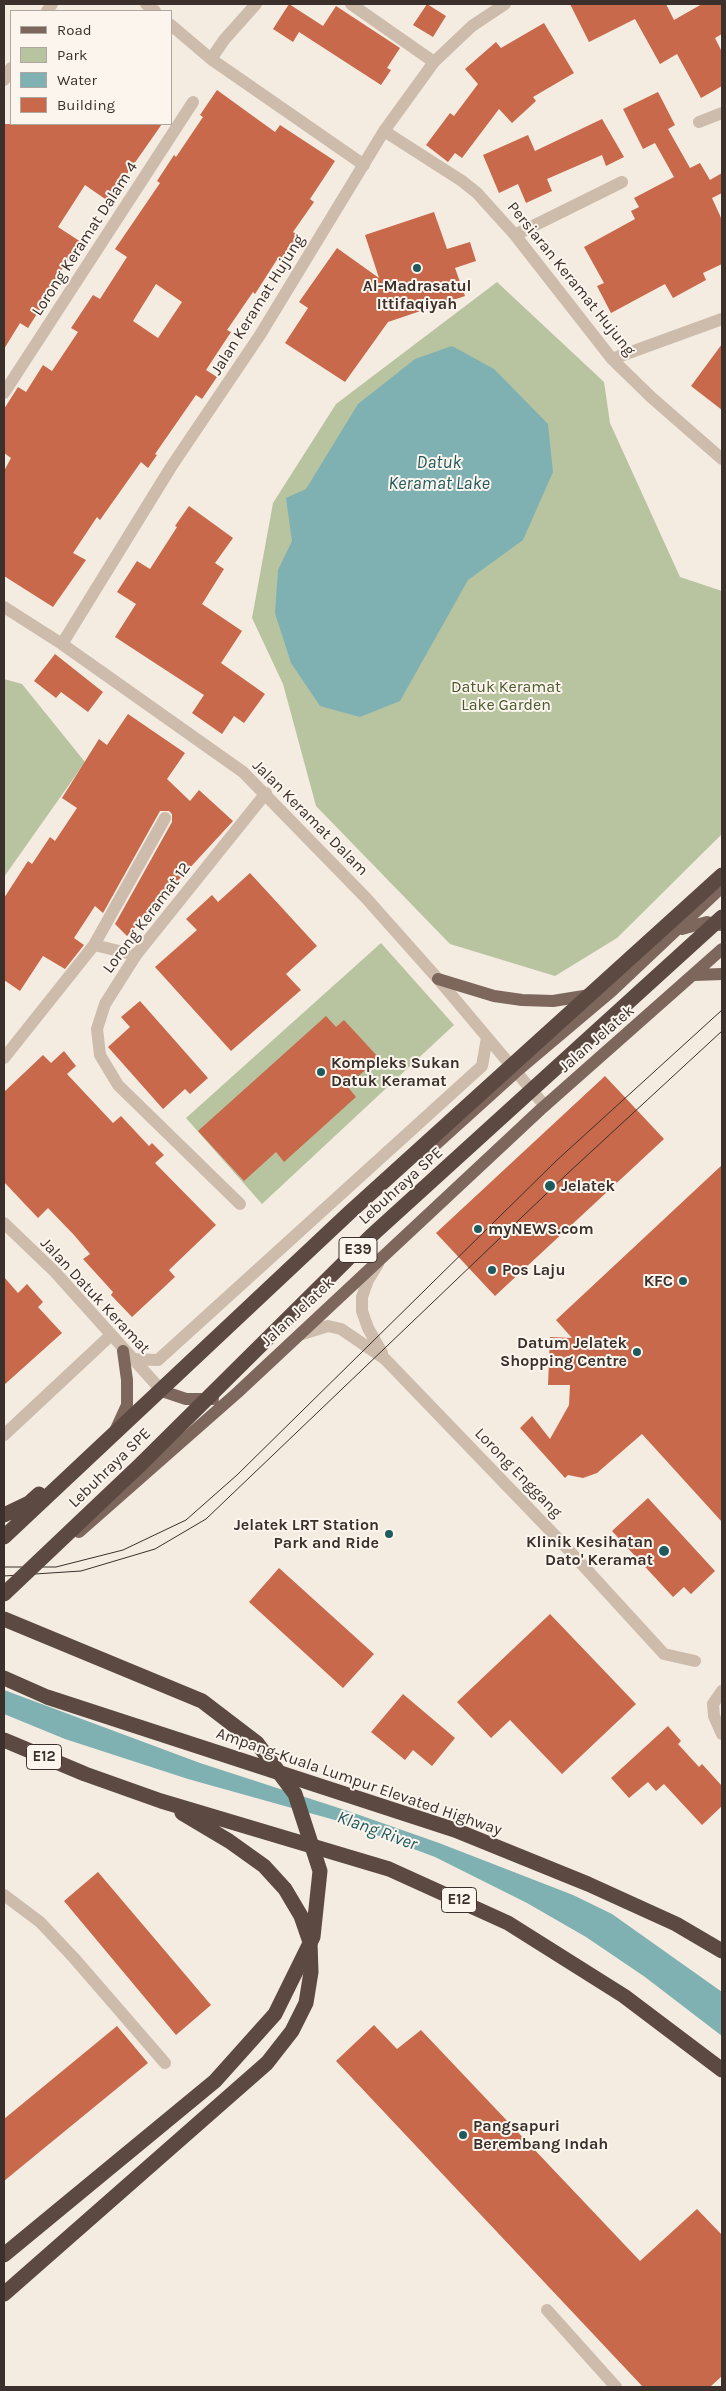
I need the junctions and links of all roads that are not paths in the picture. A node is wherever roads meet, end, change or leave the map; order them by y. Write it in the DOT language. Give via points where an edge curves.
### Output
graph roads {
  1 [pos="256,4"];
  2 [pos="351,4"];
  3 [pos="505,4"];
  4 [pos="172,26"];
  5 [pos="211,59"];
  6 [pos="434,62"];
  7 [pos="193,102"];
  8 [pos="722,113"];
  9 [pos="698,122"];
  10 [pos="384,131"];
  11 [pos="364,164"];
  12 [pos="622,182"];
  13 [pos="515,235"];
  14 [pos="722,319"];
  15 [pos="612,359"];
  16 [pos="4,393"];
  17 [pos="722,459"];
  18 [pos="4,607"];
  19 [pos="62,644"];
  20 [pos="266,793"];
  21 [pos="165,818"];
  22 [pos="722,875"];
  23 [pos="722,887"];
  24 [pos="722,917"];
  25 [pos="722,926"];
  26 [pos="675,932"];
  27 [pos="94,945"];
  28 [pos="722,949"];
  29 [pos="136,955"];
  30 [pos="722,974"];
  31 [pos="694,975"];
  32 [pos="438,979"];
  33 [pos="612,991"];
  34 [pos="487,1038"];
  35 [pos="4,1058"];
  36 [pos="516,1072"];
  37 [pos="544,1106"];
  38 [pos="240,1204"];
  39 [pos="349,1213"];
  40 [pos="4,1223"];
  41 [pos="386,1252"];
  42 [pos="110,1336"];
  43 [pos="295,1337"];
  44 [pos="127,1355"];
  45 [pos="385,1359"];
  46 [pos="162,1392"];
  47 [pos="237,1393"];
  48 [pos="4,1435"];
  49 [pos="110,1440"];
  50 [pos="140,1465"];
  51 [pos="8,1520"];
  52 [pos="4,1531"];
  53 [pos="4,1537"];
  54 [pos="4,1594"];
  55 [pos="4,1606"];
  56 [pos="4,1619"];
  57 [pos="695,1662"];
  58 [pos="4,1678"];
  59 [pos="721,1692"];
  60 [pos="722,1734"];
  61 [pos="4,1740"];
  62 [pos="162,1801"];
  63 [pos="4,1894"];
  64 [pos="722,1951"];
  65 [pos="165,2063"];
  66 [pos="722,2070"];
  67 [pos="4,2255"];
  68 [pos="4,2294"];
  69 [pos="547,2310"];
  70 [pos="616,2387"];
  1 -- 5 [label="street"];
  2 -- 6 [label="street"];
  3 -- 6 [label="street, Jalan Keramat Hujung" via="472,26"];
  4 -- 5 [label="street"];
  5 -- 11 [label="street"];
  6 -- 10 [label="street, Jalan Keramat Hujung"];
  7 -- 16 [label="street, Lorong Keramat Dalam 4"];
  8 -- 9 [label="street"];
  10 -- 11 [label="street, Jalan Keramat Hujung"];
  10 -- 13 [label="street, Persiaran Keramat Hujung" via="462,180"];
  11 -- 19 [label="street, Jalan Keramat Hujung" via="260,335 171,467"];
  12 -- 13 [label="street"];
  13 -- 15 [label="street, Persiaran Keramat Hujung"];
  14 -- 15 [label="street"];
  15 -- 17 [label="street, Persiaran Keramat Hujung"];
  18 -- 19 [label="street, Jalan Keramat Dalam"];
  19 -- 20 [label="street, Jalan Keramat Dalam" via="222,756"];
  20 -- 29 [label="street, Lorong Keramat 12"];
  20 -- 32 [label="street, Jalan Keramat Dalam"];
  21 -- 27 [label="street"];
  22 -- 39 [label="highway, Lebuhraya SPE / E39, bridge"];
  23 -- 26 [label="main road, Jalan Jelatek"];
  24 -- 50 [label="highway, Lebuhraya SPE / E39, bridge" via="371,1236"];
  25 -- 26 [label="main road" via="707,922"];
  26 -- 33 [label="main road, Jalan Jelatek"];
  27 -- 29 [label="street"];
  27 -- 35 [label="street"];
  28 -- 31 [label="main road, Jalan Jelatek"];
  29 -- 38 [label="street, Lorong Keramat 12" via="105,1004 97,1029 100,1055 118,1085"];
  30 -- 31 [label="main road"];
  31 -- 37 [label="main road, Jalan Jelatek"];
  32 -- 33 [label="main road" via="494,996 522,1000 553,1001"];
  32 -- 34 [label="street, Jalan Keramat Dalam"];
  33 -- 36 [label="main road, Jalan Jelatek"];
  34 -- 36 [label="street, Jalan Keramat Dalam"];
  34 -- 44 [label="street" via="482,1066 166,1353 158,1360"];
  36 -- 37 [label="street, Jalan Keramat Dalam"];
  36 -- 46 [label="main road, Jalan Jelatek"];
  37 -- 41 [label="main road, Jalan Jelatek"];
  39 -- 51 [label="highway, bridge"];
  39 -- 53 [label="highway, Lebuhraya SPE / E39, bridge"];
  40 -- 42 [label="street, Jalan Datuk Keramat" via="56,1272"];
  41 -- 43 [label="main road, Jalan Jelatek"];
  41 -- 45 [label="street, Lorong Enggang" via="368,1280 362,1297 362,1311 368,1328"];
  42 -- 44 [label="street, Jalan Datuk Keramat"];
  42 -- 48 [label="street"];
  43 -- 45 [label="street, Lorong Enggang" via="328,1326 341,1329"];
  43 -- 47 [label="main road, Jalan Jelatek"];
  44 -- 46 [label="street, Jalan Datuk Keramat"];
  44 -- 49 [label="main road" via="126,1405"];
  45 -- 57 [label="street, Lorong Enggang" via="664,1654"];
  46 -- 47 [label="main road" via="210,1400"];
  46 -- 49 [label="main road, Jalan Jelatek"];
  47 -- 54 [label="main road, Jalan Jelatek"];
  49 -- 51 [label="main road, Jalan Jelatek"];
  50 -- 54 [label="highway, Lebuhraya SPE / E39, bridge"];
  50 -- 55 [label="highway, bridge"];
  51 -- 52 [label="main road, Jalan Jelatek"];
  56 -- 67 [label="highway, bridge" via="202,1701 256,1743 295,1794 320,1872 313,1937 275,2014 215,2081"];
  58 -- 64 [label="highway, Ampang-Kuala Lumpur Elevated Highway, bridge" via="46,1697 455,1830 597,1888 676,1924"];
  59 -- 60 [label="street" via="713,1704"];
  61 -- 62 [label="highway, E12" via="85,1774"];
  62 -- 66 [label="highway, E12" via="389,1868 508,1923 624,1996"];
  62 -- 68 [label="highway, bridge" via="229,1841 264,1866 286,1889 301,1916 310,1942 312,1972 306,2003 292,2031 267,2063"];
  63 -- 65 [label="street" via="40,1922"];
  69 -- 70 [label="street"];
}
